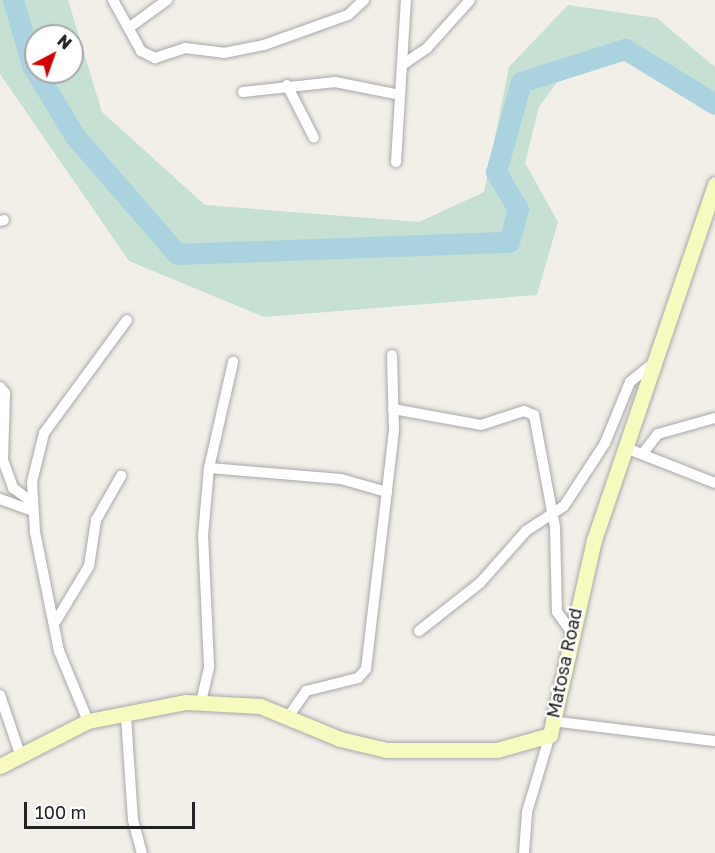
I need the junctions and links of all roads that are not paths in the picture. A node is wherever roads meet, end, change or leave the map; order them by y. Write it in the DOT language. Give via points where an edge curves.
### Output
graph roads {
  1 [pos="113,0"];
  2 [pos="167,0"];
  3 [pos="364,0"];
  4 [pos="406,0"];
  5 [pos="470,0"];
  6 [pos="130,27"];
  7 [pos="405,63"];
  8 [pos="287,85"];
  9 [pos="243,92"];
  10 [pos="400,95"];
  11 [pos="314,138"];
  12 [pos="396,162"];
  13 [pos="715,184"];
  14 [pos="128,320"];
  15 [pos="392,355"];
  16 [pos="657,361"];
  17 [pos="233,362"];
  18 [pos="0,387"];
  19 [pos="393,409"];
  20 [pos="715,418"];
  21 [pos="626,448"];
  22 [pos="643,453"];
  23 [pos="209,468"];
  24 [pos="121,476"];
  25 [pos="715,483"];
  26 [pos="387,492"];
  27 [pos="0,499"];
  28 [pos="31,506"];
  29 [pos="553,514"];
  30 [pos="56,621"];
  31 [pos="570,630"];
  32 [pos="419,631"];
  33 [pos="0,695"];
  34 [pos="201,702"];
  35 [pos="126,717"];
  36 [pos="288,717"];
  37 [pos="88,721"];
  38 [pos="551,728"];
  39 [pos="715,741"];
  40 [pos="20,754"];
  41 [pos="0,766"];
  42 [pos="142,853"];
  43 [pos="524,853"];
  1 -- 6 [label="street"];
  2 -- 6 [label="street"];
  3 -- 6 [label="street" via="348,15 224,53 185,48 150,56"];
  4 -- 7 [label="street"];
  5 -- 7 [label="street" via="427,48"];
  7 -- 10 [label="street"];
  8 -- 9 [label="street"];
  8 -- 10 [label="street" via="335,82"];
  8 -- 11 [label="street"];
  10 -- 12 [label="street"];
  13 -- 16 [label="street, Matosa Road"];
  14 -- 28 [label="street" via="42,438"];
  15 -- 19 [label="street"];
  16 -- 21 [label="street, Matosa Road"];
  16 -- 29 [label="street" via="633,377 605,443"];
  17 -- 23 [label="street"];
  18 -- 28 [label="street" via="5,393 3,460 13,488"];
  19 -- 26 [label="street"];
  19 -- 29 [label="street" via="481,425 530,412 537,420"];
  20 -- 22 [label="street" via="658,434"];
  21 -- 22 [label="street"];
  21 -- 31 [label="street, Matosa Road"];
  22 -- 25 [label="street"];
  23 -- 26 [label="street" via="341,479"];
  23 -- 34 [label="street" via="203,536 209,666"];
  24 -- 30 [label="street" via="96,520 89,566"];
  26 -- 36 [label="street" via="366,669 358,678 306,691"];
  27 -- 28 [label="street"];
  28 -- 30 [label="street"];
  29 -- 31 [label="street" via="557,612"];
  29 -- 32 [label="street" via="526,531 480,583"];
  30 -- 37 [label="street" via="67,676"];
  31 -- 38 [label="street, Matosa Road"];
  33 -- 40 [label="street"];
  34 -- 35 [label="street, Matosa Road"];
  34 -- 36 [label="street, Matosa Road" via="260,706"];
  35 -- 37 [label="street, Matosa Road"];
  35 -- 42 [label="street" via="133,820"];
  36 -- 38 [label="street, Matosa Road" via="340,740 387,750 497,750"];
  37 -- 40 [label="street, Matosa Road"];
  38 -- 39 [label="street"];
  38 -- 43 [label="street" via="527,812"];
  40 -- 41 [label="street, Matosa Road"];
}
